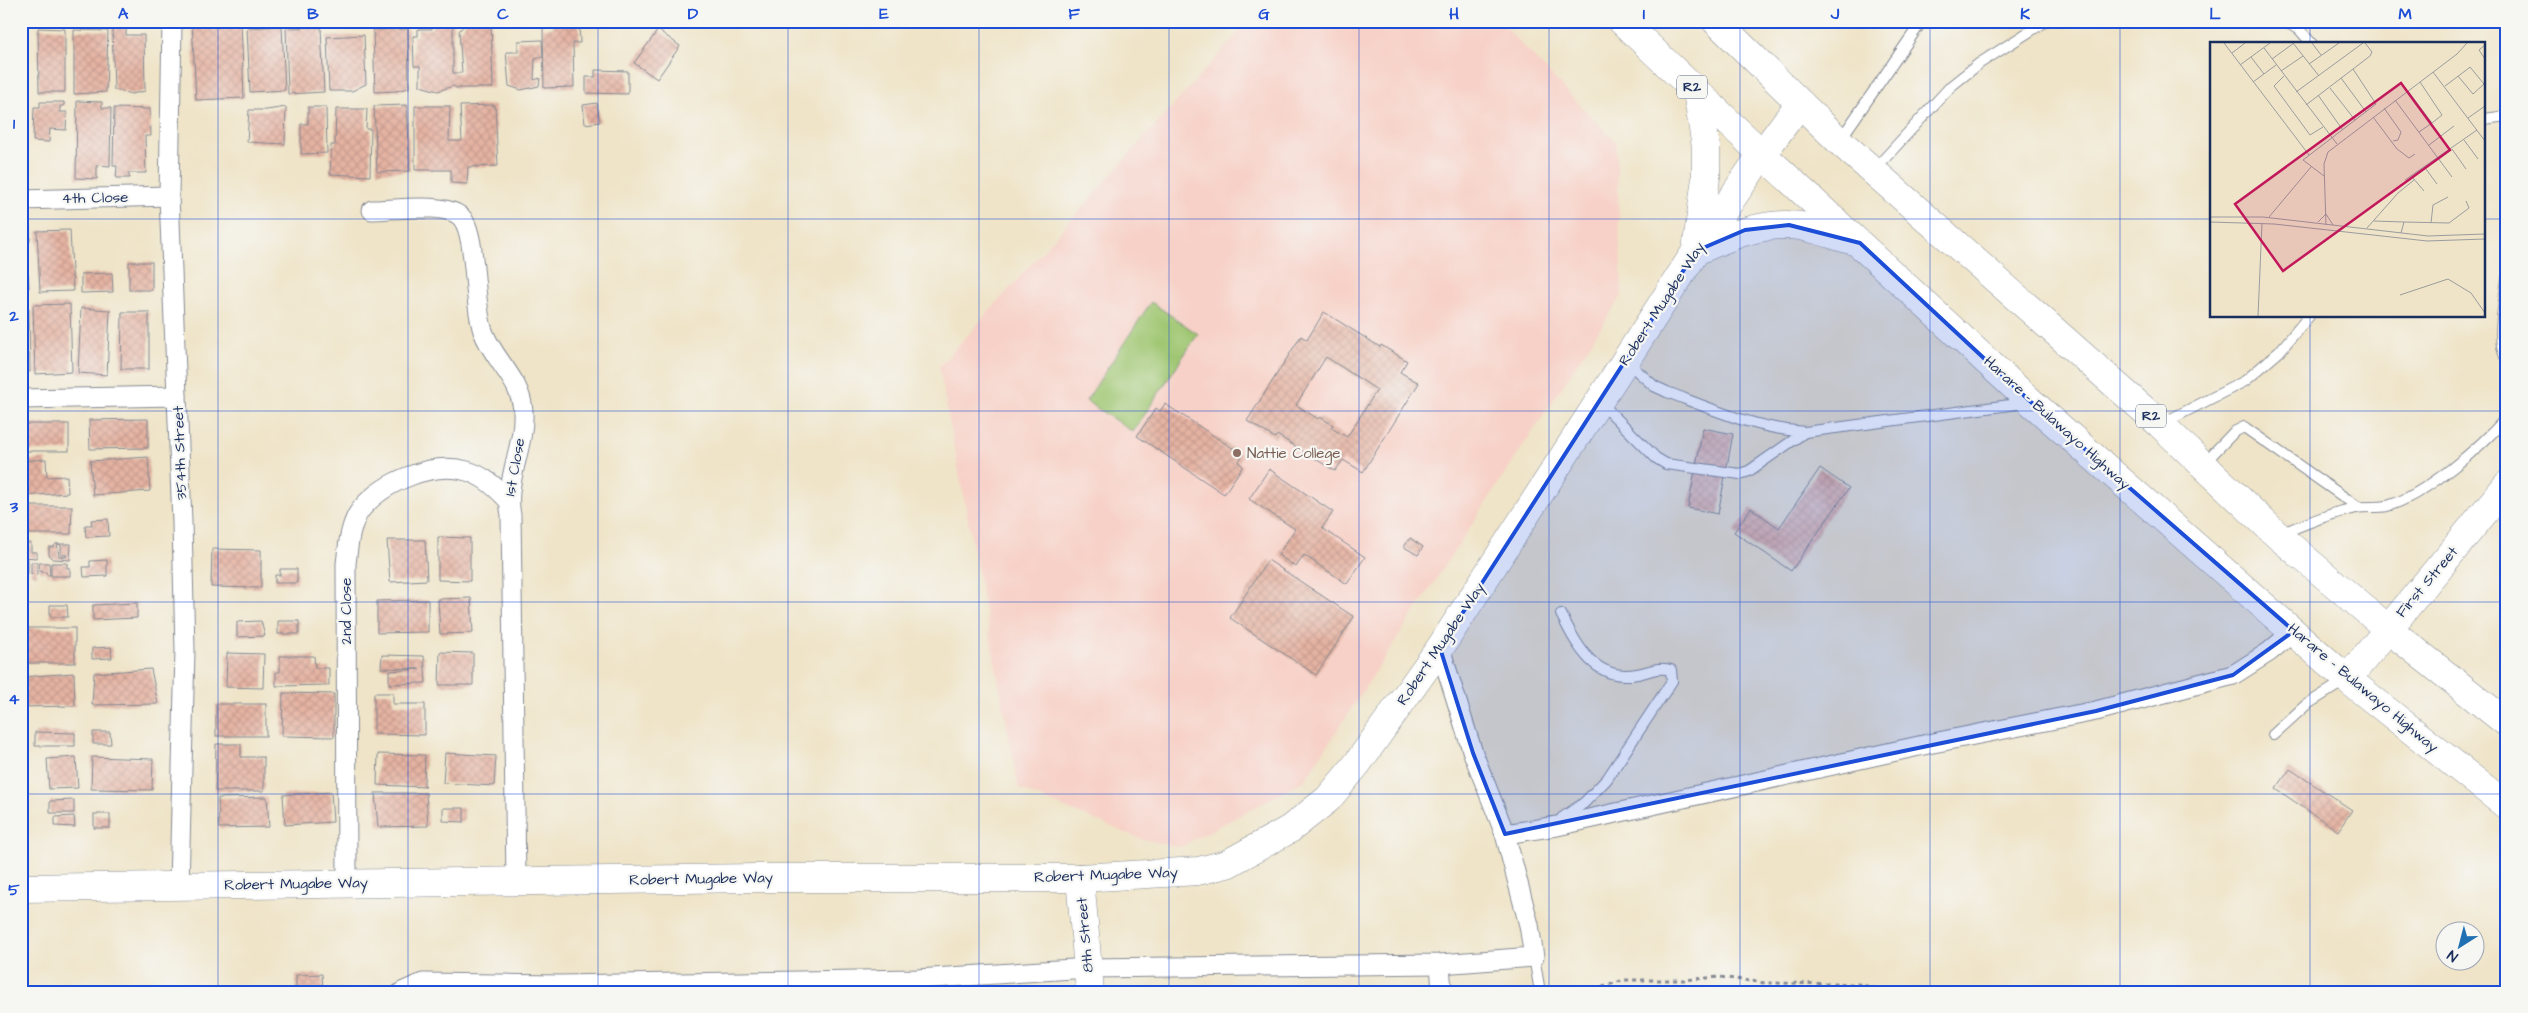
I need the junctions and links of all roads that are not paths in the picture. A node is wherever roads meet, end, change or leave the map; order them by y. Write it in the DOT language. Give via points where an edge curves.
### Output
graph roads {
  1 [pos="172,21"];
  2 [pos="1622,21"];
  3 [pos="1716,21"];
  4 [pos="1922,21"];
  5 [pos="2046,21"];
  6 [pos="2282,21"];
  7 [pos="2310,42"];
  8 [pos="1697,92"];
  9 [pos="1800,103"];
  10 [pos="2507,116"];
  11 [pos="2486,119"];
  12 [pos="1839,141"];
  13 [pos="1762,154"];
  14 [pos="1874,171"];
  15 [pos="169,196"];
  16 [pos="21,200"];
  17 [pos="372,210"];
  18 [pos="1860,243"];
  19 [pos="1696,251"];
  20 [pos="2507,279"];
  21 [pos="2307,318"];
  22 [pos="2507,359"];
  23 [pos="1626,361"];
  24 [pos="177,396"];
  25 [pos="21,399"];
  26 [pos="1599,401"];
  27 [pos="2031,402"];
  28 [pos="2507,417"];
  29 [pos="2160,424"];
  30 [pos="1805,432"];
  31 [pos="2203,464"];
  32 [pos="2507,484"];
  33 [pos="508,499"];
  34 [pos="2358,507"];
  35 [pos="2278,535"];
  36 [pos="1561,614"];
  37 [pos="2388,630"];
  38 [pos="2294,631"];
  39 [pos="1440,648"];
  40 [pos="2347,679"];
  41 [pos="2507,723"];
  42 [pos="2273,735"];
  43 [pos="2507,806"];
  44 [pos="1557,826"];
  45 [pos="1505,834"];
  46 [pos="1080,878"];
  47 [pos="516,882"];
  48 [pos="347,884"];
  49 [pos="179,886"];
  50 [pos="21,888"];
  51 [pos="1534,957"];
  52 [pos="1440,964"];
  53 [pos="1089,980"];
  54 [pos="917,985"];
  55 [pos="725,987"];
  56 [pos="559,988"];
  57 [pos="402,992"];
  58 [pos="1442,992"];
  59 [pos="1540,992"];
  1 -- 15 [label="street, 354th Street"];
  2 -- 8 [label="main road, Harare - Bulawayo Highway / R2"];
  3 -- 9 [label="main road, R2"];
  4 -- 12 [label="lane"];
  5 -- 14 [label="lane" via="1980,63 1951,86"];
  6 -- 7 [label="lane" via="2299,29"];
  8 -- 13 [label="main road, Harare - Bulawayo Highway / R2"];
  8 -- 19 [label="main road" via="1706,147 1706,178"];
  9 -- 12 [label="main road, R2"];
  9 -- 13 [label="main road, Robert Mugabe Way"];
  10 -- 11 [label="lane"];
  12 -- 14 [label="main road, R2"];
  13 -- 18 [label="main road, Harare - Bulawayo Highway / R2"];
  13 -- 19 [label="main road, Robert Mugabe Way"];
  14 -- 29 [label="main road, R2"];
  15 -- 16 [label="street, 4th Close"];
  15 -- 24 [label="street, 354th Street"];
  17 -- 33 [label="street, 1st Close" via="444,209 460,216 469,228 476,302 483,332 520,392 523,412 518,460"];
  18 -- 19 [label="main road" via="1805,227 1774,225 1745,230"];
  18 -- 27 [label="main road, Harare - Bulawayo Highway / R2"];
  19 -- 23 [label="main road, Robert Mugabe Way"];
  20 -- 22 [label="lane" via="2502,330 2502,354"];
  21 -- 29 [label="lane" via="2279,352 2245,381"];
  23 -- 26 [label="main road, Robert Mugabe Way"];
  23 -- 30 [label="lane" via="1654,386 1667,392 1750,423 1779,431"];
  24 -- 25 [label="street"];
  24 -- 49 [label="street, 354th Street" via="185,650"];
  26 -- 30 [label="lane" via="1656,458 1675,467 1740,474"];
  26 -- 39 [label="main road, Robert Mugabe Way"];
  27 -- 30 [label="lane"];
  27 -- 38 [label="main road, Harare - Bulawayo Highway / R2"];
  28 -- 34 [label="lane" via="2460,461 2421,490 2386,506"];
  29 -- 31 [label="main road, R2"];
  31 -- 34 [label="lane" via="2234,432 2244,427"];
  31 -- 35 [label="main road, R2"];
  32 -- 37 [label="main road, First Street"];
  33 -- 47 [label="street, 1st Close" via="511,516"];
  33 -- 48 [label="street, 2nd Close" via="493,484 480,477 467,471 441,468 397,482 382,491 361,509 354,524 346,564"];
  34 -- 35 [label="lane" via="2330,514"];
  35 -- 37 [label="main road, R2"];
  36 -- 44 [label="lane" via="1576,644 1590,662 1602,670 1627,676 1664,668 1671,670 1673,675 1668,688 1606,779"];
  37 -- 40 [label="main road, First Street"];
  37 -- 41 [label="main road, R2"];
  38 -- 40 [label="main road, Harare - Bulawayo Highway / R2"];
  38 -- 44 [label="street" via="2233,675 2105,709 1928,744"];
  39 -- 45 [label="street" via="1473,753"];
  39 -- 46 [label="main road, Robert Mugabe Way" via="1357,764 1328,799 1290,830 1227,864 1198,871"];
  40 -- 42 [label="lane" via="2306,705"];
  40 -- 43 [label="main road, Harare - Bulawayo Highway / R2"];
  44 -- 45 [label="street"];
  45 -- 51 [label="street" via="1529,924"];
  46 -- 47 [label="main road, Robert Mugabe Way"];
  46 -- 53 [label="main road, 8th Street"];
  47 -- 48 [label="main road, Robert Mugabe Way"];
  48 -- 49 [label="main road, Robert Mugabe Way"];
  49 -- 50 [label="main road, Robert Mugabe Way"];
  51 -- 52 [label="street"];
  51 -- 59 [label="lane"];
  52 -- 53 [label="street"];
  52 -- 58 [label="street"];
  53 -- 54 [label="street"];
  54 -- 55 [label="street"];
  55 -- 56 [label="street"];
  56 -- 57 [label="street" via="423,983"];
}
